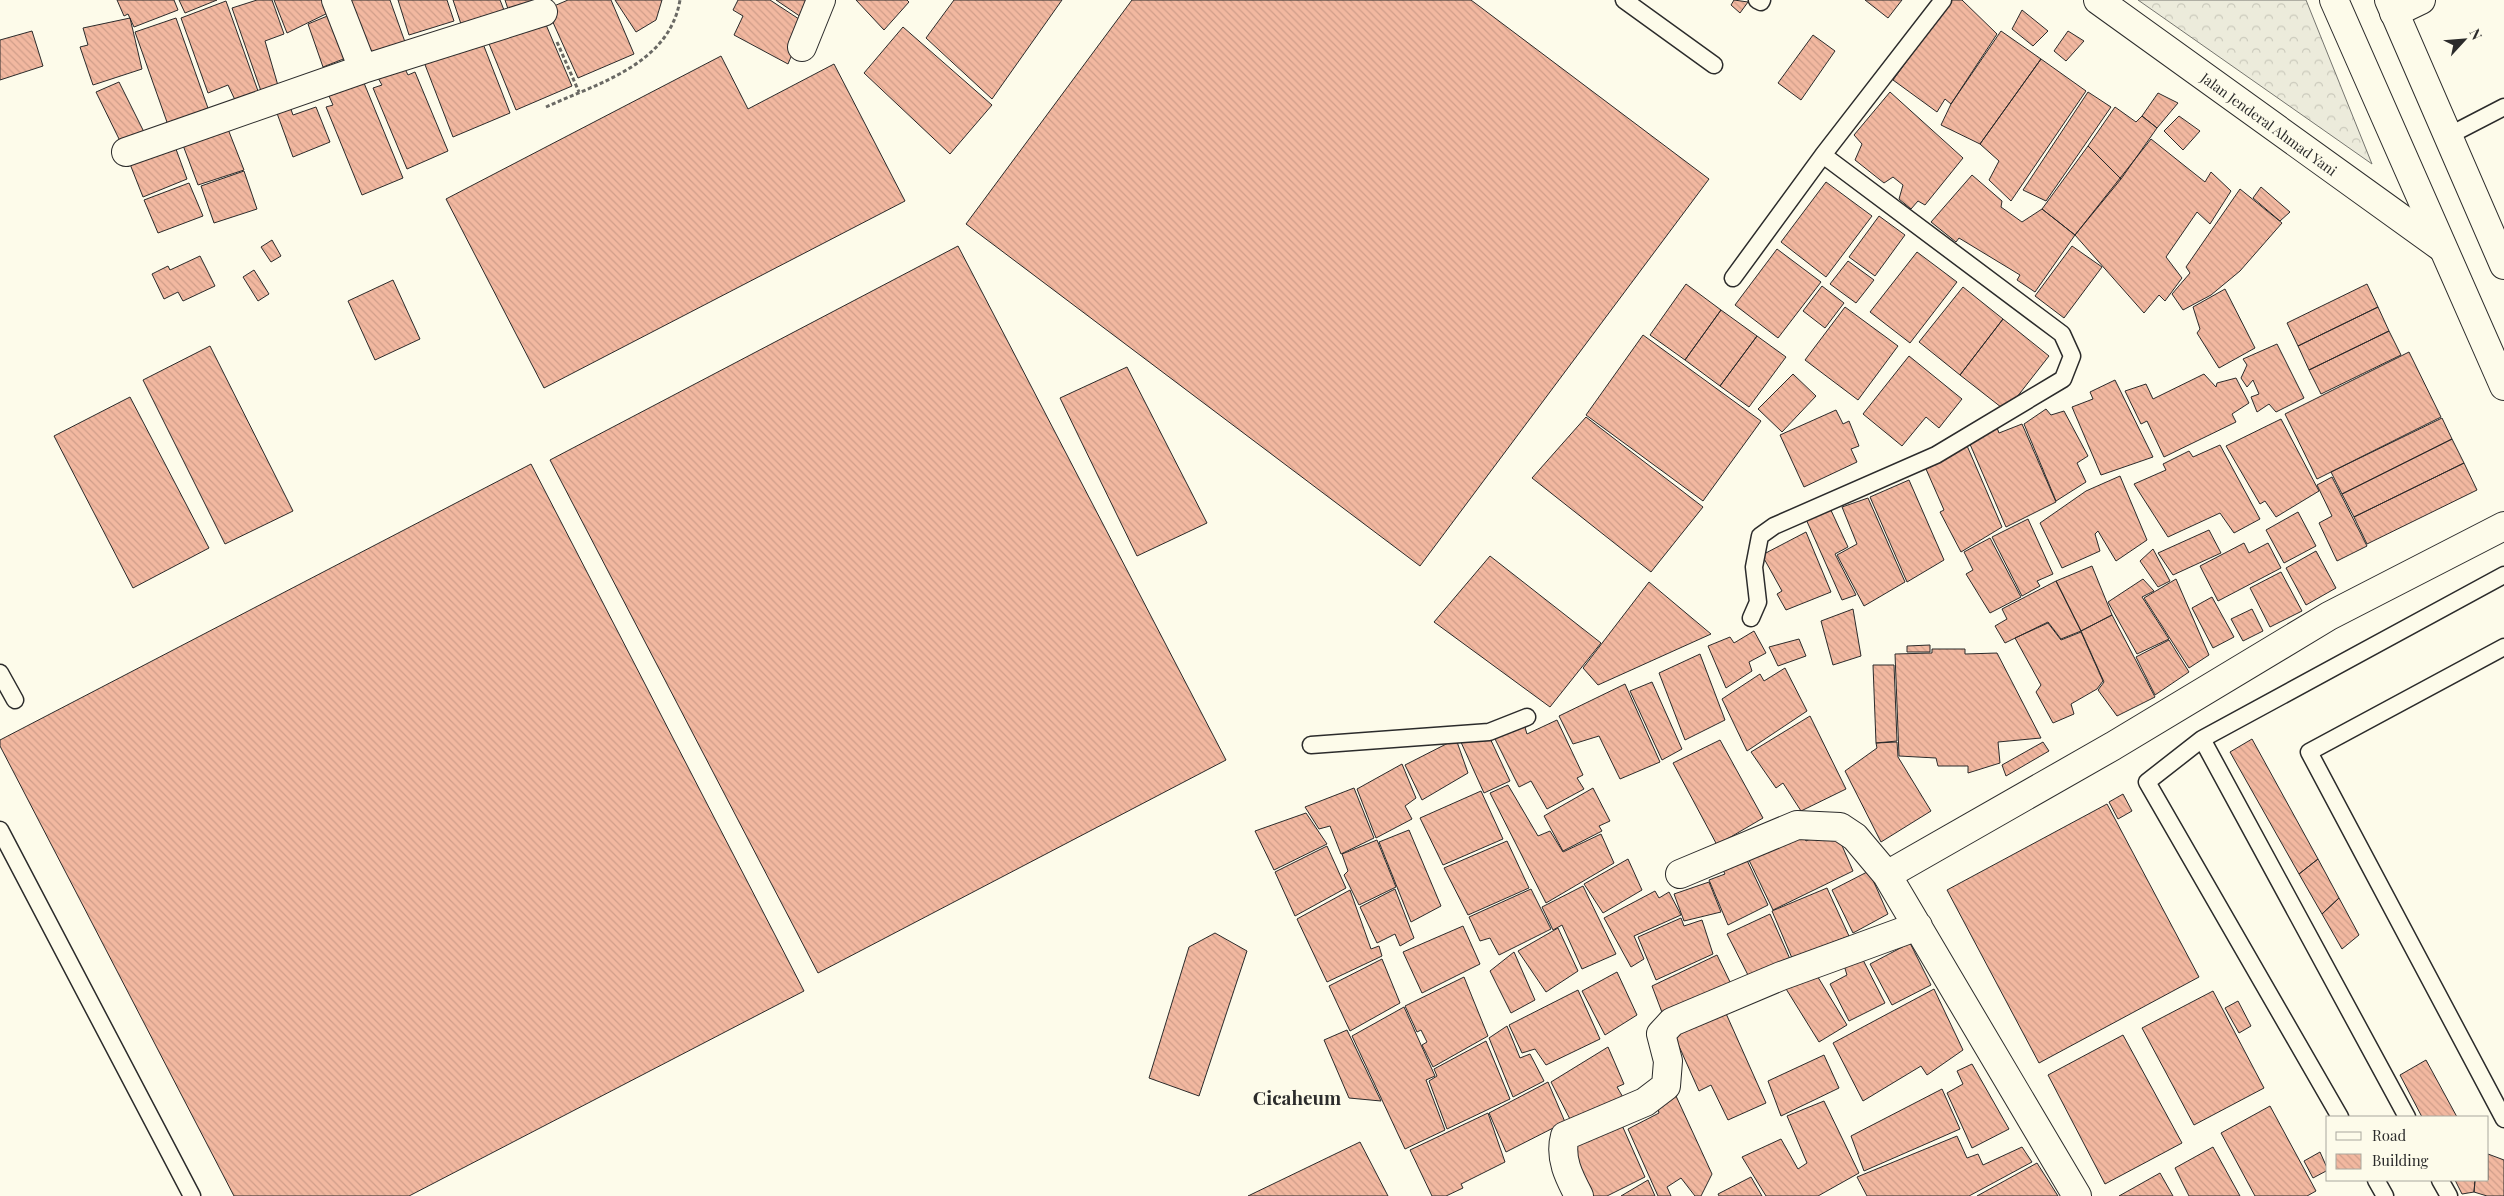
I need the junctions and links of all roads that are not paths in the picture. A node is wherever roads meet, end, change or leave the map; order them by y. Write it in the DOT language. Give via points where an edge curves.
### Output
graph roads {
  1 [pos="336,0"];
  2 [pos="821,0"];
  3 [pos="1624,0"];
  4 [pos="1757,0"];
  5 [pos="1762,0"];
  6 [pos="1943,0"];
  7 [pos="2098,0"];
  8 [pos="2334,0"];
  9 [pos="2421,0"];
  10 [pos="2391,6"];
  11 [pos="543,12"];
  12 [pos="802,47"];
  13 [pos="1714,65"];
  14 [pos="363,69"];
  15 [pos="2504,107"];
  16 [pos="2448,136"];
  17 [pos="126,152"];
  18 [pos="1823,155"];
  19 [pos="2441,247"];
  20 [pos="2504,265"];
  21 [pos="1733,278"];
  22 [pos="2504,386"];
  23 [pos="2504,526"];
  24 [pos="2504,575"];
  25 [pos="1751,618"];
  26 [pos="2503,651"];
  27 [pos="0,673"];
  28 [pos="15,700"];
  29 [pos="1527,717"];
  30 [pos="2202,739"];
  31 [pos="1311,745"];
  32 [pos="0,830"];
  33 [pos="1680,874"];
  34 [pos="1887,874"];
  35 [pos="1918,926"];
  36 [pos="2497,1093"];
  37 [pos="2339,1116"];
  38 [pos="2406,1116"];
  39 [pos="2504,1119"];
  40 [pos="2377,1181"];
  41 [pos="2441,1181"];
  42 [pos="192,1196"];
  43 [pos="1579,1196"];
  44 [pos="2077,1196"];
  45 [pos="2385,1196"];
  46 [pos="2449,1196"];
  1 -- 14 [label="main road"];
  2 -- 12 [label="main road"];
  3 -- 13 [label="lane"];
  4 -- 5 [label="lane"];
  6 -- 18 [label="lane"];
  7 -- 19 [label="main road, Jalan Jenderal Ahmad Yani"];
  8 -- 19 [label="main road, Jalan Jenderal Ahmad Yani"];
  9 -- 10 [label="main road"];
  10 -- 16 [label="main road"];
  11 -- 14 [label="main road"];
  14 -- 17 [label="main road"];
  15 -- 16 [label="lane"];
  16 -- 20 [label="main road"];
  18 -- 21 [label="lane"];
  18 -- 25 [label="lane" via="2062,334 2072,356 2063,379 1936,455 1774,526 1760,536 1754,567 1758,602"];
  19 -- 22 [label="main road, Jalan Jenderal Ahmad Yani"];
  23 -- 34 [label="main road" via="2330,616 2114,746"];
  24 -- 30 [label="lane"];
  26 -- 36 [label="lane" via="2309,752"];
  27 -- 28 [label="lane"];
  29 -- 31 [label="lane" via="1489,732"];
  30 -- 37 [label="lane" via="2147,782"];
  30 -- 38 [label="lane"];
  32 -- 42 [label="lane"];
  33 -- 34 [label="main road" via="1797,825 1840,827 1855,837"];
  34 -- 35 [label="main road"];
  35 -- 43 [label="main road" via="1781,976 1672,1022 1661,1034 1668,1061 1666,1086 1645,1102 1565,1136 1562,1148 1566,1171"];
  35 -- 44 [label="main road"];
  36 -- 39 [label="lane"];
  40 -- 45 [label="lane"];
  41 -- 46 [label="lane"];
}
